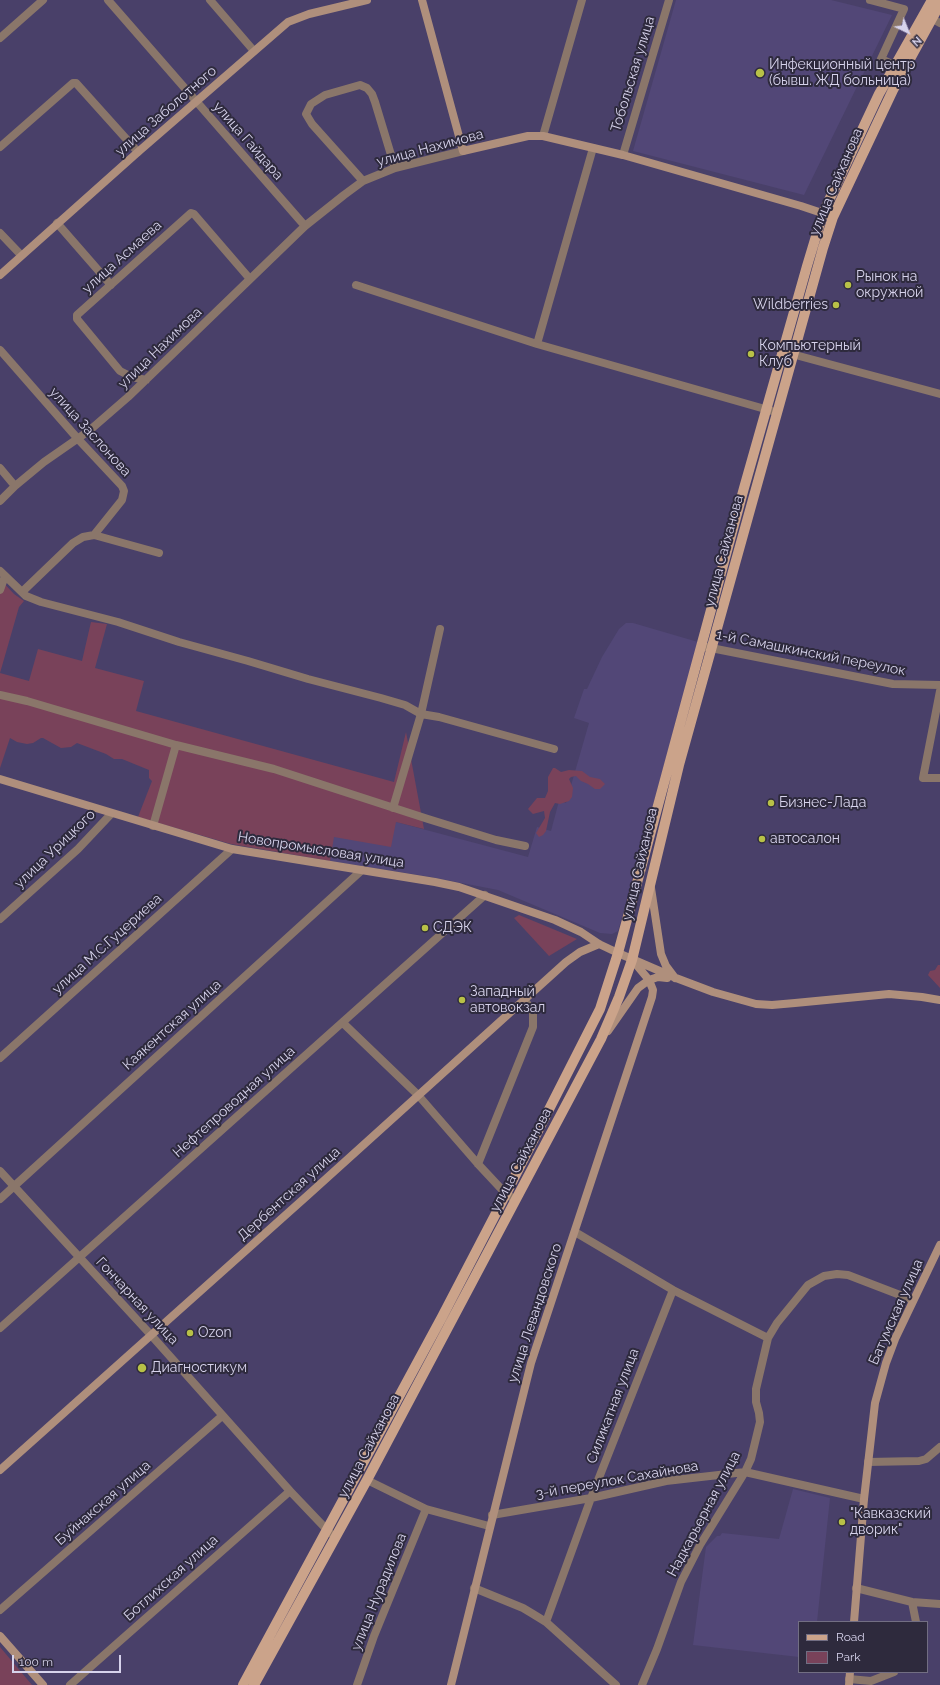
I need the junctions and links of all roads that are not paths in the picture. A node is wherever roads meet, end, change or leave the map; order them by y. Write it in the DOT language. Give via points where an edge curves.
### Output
graph roads {
  1 [pos="43,0"];
  2 [pos="108,0"];
  3 [pos="210,0"];
  4 [pos="367,0"];
  5 [pos="422,0"];
  6 [pos="582,0"];
  7 [pos="669,0"];
  8 [pos="870,0"];
  9 [pos="932,0"];
  10 [pos="345,3"];
  11 [pos="940,4"];
  12 [pos="931,19"];
  13 [pos="0,38"];
  14 [pos="254,51"];
  15 [pos="894,65"];
  16 [pos="197,101"];
  17 [pos="544,136"];
  18 [pos="0,147"];
  19 [pos="593,148"];
  20 [pos="463,151"];
  21 [pos="138,152"];
  22 [pos="622,155"];
  23 [pos="394,168"];
  24 [pos="363,181"];
  25 [pos="828,215"];
  26 [pos="58,224"];
  27 [pos="305,226"];
  28 [pos="0,233"];
  29 [pos="21,255"];
  30 [pos="0,275"];
  31 [pos="250,279"];
  32 [pos="111,285"];
  33 [pos="356,285"];
  34 [pos="537,344"];
  35 [pos="0,350"];
  36 [pos="783,352"];
  37 [pos="794,354"];
  38 [pos="146,380"];
  39 [pos="940,394"];
  40 [pos="766,409"];
  41 [pos="777,412"];
  42 [pos="78,439"];
  43 [pos="0,468"];
  44 [pos="15,486"];
  45 [pos="0,501"];
  46 [pos="94,535"];
  47 [pos="159,553"];
  48 [pos="2,574"];
  49 [pos="0,590"];
  50 [pos="22,592"];
  51 [pos="440,629"];
  52 [pos="707,647"];
  53 [pos="940,685"];
  54 [pos="940,691"];
  55 [pos="0,695"];
  56 [pos="421,714"];
  57 [pos="176,745"];
  58 [pos="554,749"];
  59 [pos="940,778"];
  60 [pos="0,779"];
  61 [pos="393,808"];
  62 [pos="111,814"];
  63 [pos="153,826"];
  64 [pos="525,846"];
  65 [pos="232,849"];
  66 [pos="362,870"];
  67 [pos="650,884"];
  68 [pos="485,895"];
  69 [pos="0,919"];
  70 [pos="599,944"];
  71 [pos="618,953"];
  72 [pos="632,960"];
  73 [pos="676,978"];
  74 [pos="649,980"];
  75 [pos="524,999"];
  76 [pos="940,1000"];
  77 [pos="342,1023"];
  78 [pos="601,1039"];
  79 [pos="0,1058"];
  80 [pos="418,1095"];
  81 [pos="478,1164"];
  82 [pos="0,1171"];
  83 [pos="14,1186"];
  84 [pos="506,1194"];
  85 [pos="0,1198"];
  86 [pos="516,1200"];
  87 [pos="575,1232"];
  88 [pos="940,1245"];
  89 [pos="78,1257"];
  90 [pos="673,1290"];
  91 [pos="913,1300"];
  92 [pos="0,1328"];
  93 [pos="151,1335"];
  94 [pos="768,1338"];
  95 [pos="222,1416"];
  96 [pos="940,1447"];
  97 [pos="868,1462"];
  98 [pos="0,1470"];
  99 [pos="744,1472"];
  100 [pos="367,1480"];
  101 [pos="290,1491"];
  102 [pos="591,1498"];
  103 [pos="864,1499"];
  104 [pos="426,1509"];
  105 [pos="492,1515"];
  106 [pos="490,1526"];
  107 [pos="332,1533"];
  108 [pos="474,1588"];
  109 [pos="856,1588"];
  110 [pos="912,1602"];
  111 [pos="940,1604"];
  112 [pos="0,1610"];
  113 [pos="854,1621"];
  114 [pos="916,1621"];
  115 [pos="546,1622"];
  116 [pos="0,1636"];
  117 [pos="891,1673"];
  118 [pos="849,1679"];
  119 [pos="43,1685"];
  120 [pos="70,1685"];
  121 [pos="243,1685"];
  122 [pos="254,1685"];
  123 [pos="357,1685"];
  124 [pos="451,1685"];
  125 [pos="616,1685"];
  126 [pos="642,1685"];
  1 -- 13 [label="street"];
  2 -- 16 [label="street, улица Гайдара"];
  3 -- 14 [label="street"];
  4 -- 10 [label="street, улица Заболотного"];
  5 -- 20 [label="street"];
  6 -- 17 [label="street"];
  7 -- 22 [label="street, Тобольская улица"];
  8 -- 15 [label="street" via="904,9 882,59"];
  9 -- 12 [label="main road, улица Сайханова"];
  10 -- 14 [label="street, улица Заболотного" via="288,22"];
  11 -- 12 [label="main road, улица Сайханова"];
  12 -- 15 [label="main road"];
  12 -- 25 [label="main road, улица Сайханова"];
  14 -- 16 [label="street, улица Заболотного"];
  15 -- 25 [label="main road" via="879,94"];
  16 -- 21 [label="street, улица Заболотного"];
  16 -- 27 [label="street, улица Гайдара"];
  17 -- 19 [label="street, улица Нахимова"];
  17 -- 20 [label="street, улица Нахимова" via="528,136"];
  18 -- 21 [label="street" via="73,82"];
  19 -- 22 [label="street, улица Нахимова"];
  19 -- 34 [label="street"];
  20 -- 23 [label="street, улица Нахимова"];
  21 -- 26 [label="street, улица Заболотного"];
  22 -- 25 [label="street, улица Нахимова"];
  23 -- 24 [label="street, улица Нахимова"];
  23 -- 24 [label="street" via="375,102 367,88 360,85 325,95 311,104 306,114"];
  24 -- 27 [label="street, улица Нахимова"];
  25 -- 36 [label="main road"];
  25 -- 37 [label="main road, улица Сайханова" via="823,248"];
  26 -- 29 [label="street, улица Заболотного"];
  26 -- 32 [label="street"];
  27 -- 31 [label="street, улица Нахимова"];
  28 -- 29 [label="street"];
  29 -- 30 [label="street, улица Заболотного"];
  31 -- 32 [label="street, улица Асмаева" via="191,213"];
  31 -- 38 [label="street, улица Нахимова"];
  32 -- 38 [label="street, улица Асмаева" via="76,318 120,371"];
  33 -- 34 [label="street"];
  34 -- 40 [label="street"];
  35 -- 42 [label="street, улица Заслонова"];
  36 -- 37 [label="street"];
  36 -- 40 [label="main road"];
  37 -- 39 [label="street"];
  37 -- 41 [label="main road, улица Сайханова"];
  38 -- 42 [label="street, улица Нахимова"];
  40 -- 41 [label="street"];
  40 -- 52 [label="main road"];
  41 -- 52 [label="main road, улица Сайханова"];
  42 -- 44 [label="street, улица Нахимова"];
  42 -- 46 [label="street, улица Заслонова" via="118,481 124,491 122,500"];
  43 -- 44 [label="street"];
  44 -- 45 [label="street, улица Нахимова"];
  46 -- 47 [label="street"];
  46 -- 50 [label="street" via="83,537 74,543"];
  48 -- 49 [label="street"];
  48 -- 50 [label="street"];
  50 -- 56 [label="street" via="64,609 118,622 179,642 405,705"];
  51 -- 56 [label="street"];
  52 -- 53 [label="street, 1-й Самашкинский переулок" via="893,684"];
  52 -- 67 [label="main road, улица Сайханова"];
  52 -- 71 [label="main road, улица Сайханова"];
  54 -- 59 [label="street" via="923,778"];
  55 -- 57 [label="street"];
  56 -- 58 [label="street"];
  56 -- 61 [label="street"];
  57 -- 61 [label="street" via="274,769"];
  57 -- 63 [label="street"];
  60 -- 62 [label="street, Новопромысловая улица"];
  61 -- 64 [label="street" via="496,840"];
  62 -- 63 [label="street, Новопромысловая улица"];
  62 -- 69 [label="street, улица Урицкого" via="78,849"];
  63 -- 65 [label="street, Новопромысловая улица"];
  65 -- 66 [label="street, Новопромысловая улица"];
  65 -- 79 [label="street, улица М.С.Гуцериева"];
  66 -- 68 [label="street, Новопромысловая улица" via="435,882"];
  66 -- 83 [label="street, Каякентская улица"];
  67 -- 72 [label="main road, улица Сайханова"];
  67 -- 73 [label="street" via="661,954 666,966"];
  68 -- 70 [label="street, Новопромысловая улица" via="555,920"];
  68 -- 77 [label="street, Нефтепроводная улица"];
  70 -- 71 [label="street, Новопромысловая улица"];
  70 -- 75 [label="street, Дербентская улица" via="580,952 566,962"];
  71 -- 72 [label="street, Новопромысловая улица"];
  71 -- 84 [label="main road, улица Сайханова" via="600,1009"];
  72 -- 73 [label="street, Новопромысловая улица"];
  72 -- 74 [label="street"];
  72 -- 78 [label="main road, улица Сайханова"];
  73 -- 74 [label="street" via="658,977"];
  73 -- 76 [label="street, Новопромысловая улица" via="712,992 756,1004 795,1004 889,994"];
  74 -- 78 [label="street" via="638,988"];
  74 -- 87 [label="street, улица Левандовского" via="653,990 652,997"];
  75 -- 80 [label="street, Дербентская улица"];
  75 -- 81 [label="street" via="534,1012 533,1027"];
  77 -- 80 [label="street"];
  77 -- 89 [label="street, Нефтепроводная улица"];
  78 -- 86 [label="main road, улица Сайханова"];
  80 -- 81 [label="street"];
  80 -- 93 [label="street, Дербентская улица"];
  81 -- 84 [label="street"];
  82 -- 83 [label="street, Гончарная улица"];
  83 -- 85 [label="street, Каякентская улица"];
  83 -- 89 [label="street, Гончарная улица"];
  84 -- 86 [label="street"];
  84 -- 107 [label="main road, улица Сайханова"];
  86 -- 100 [label="main road, улица Сайханова"];
  87 -- 90 [label="street"];
  87 -- 105 [label="street, улица Левандовского" via="531,1362"];
  88 -- 91 [label="street, Батумская улица"];
  89 -- 92 [label="street, Нефтепроводная улица"];
  89 -- 93 [label="street, Гончарная улица"];
  90 -- 94 [label="street"];
  90 -- 102 [label="street, Силикатная улица"];
  91 -- 94 [label="street, Надкарьерная улица" via="848,1275 824,1276 808,1285"];
  91 -- 97 [label="street, Батумская улица" via="880,1381"];
  93 -- 95 [label="street, Гончарная улица"];
  93 -- 98 [label="street, Дербентская улица"];
  94 -- 99 [label="street, Надкарьерная улица" via="756,1389 760,1422 751,1459"];
  95 -- 101 [label="street, Гончарная улица"];
  95 -- 112 [label="street, Буйнакская улица"];
  96 -- 97 [label="street" via="919,1461"];
  97 -- 103 [label="street, Батумская улица"];
  99 -- 102 [label="street, 3-й переулок Сахайнова" via="666,1481"];
  99 -- 103 [label="street, 3-й переулок Сахайнова"];
  99 -- 126 [label="street, Надкарьерная улица" via="681,1582"];
  100 -- 104 [label="street"];
  100 -- 107 [label="main road, улица Сайханова"];
  101 -- 107 [label="street, Гончарная улица"];
  101 -- 120 [label="street, Ботлихская улица"];
  102 -- 105 [label="street, 3-й переулок Сахайнова"];
  102 -- 115 [label="street, Силикатная улица"];
  103 -- 109 [label="street, Батумская улица"];
  104 -- 106 [label="street"];
  104 -- 123 [label="street, улица Нурадилова" via="374,1636"];
  105 -- 106 [label="street, улица Левандовского"];
  106 -- 108 [label="street, улица Левандовского"];
  107 -- 121 [label="main road, улица Сайханова"];
  107 -- 122 [label="main road, улица Сайханова"];
  108 -- 115 [label="street" via="523,1608"];
  108 -- 124 [label="street, улица Левандовского"];
  109 -- 110 [label="street"];
  109 -- 113 [label="street, Батумская улица"];
  110 -- 111 [label="street"];
  110 -- 114 [label="street"];
  115 -- 125 [label="street"];
  116 -- 119 [label="street"];
  117 -- 118 [label="street" via="871,1681"];
}
